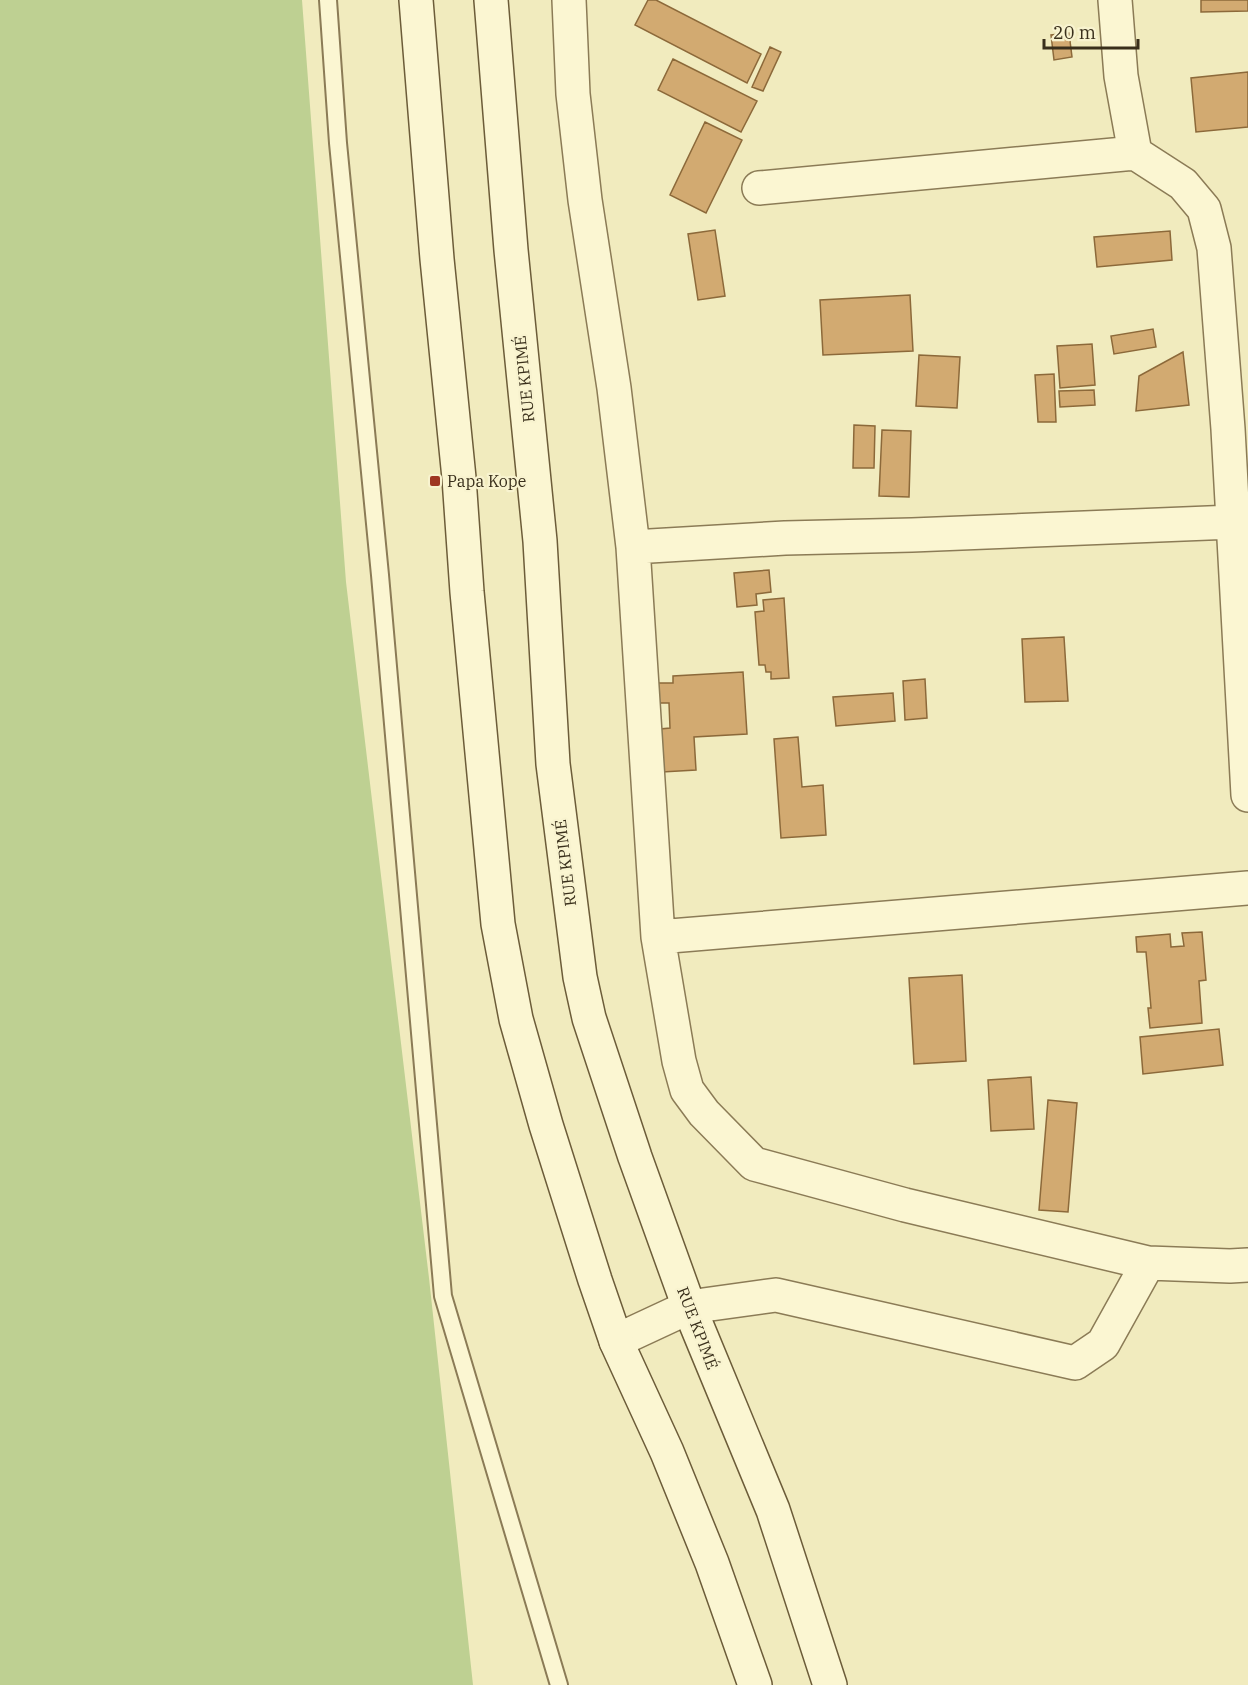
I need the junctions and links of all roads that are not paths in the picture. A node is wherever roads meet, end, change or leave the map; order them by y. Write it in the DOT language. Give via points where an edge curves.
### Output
graph roads {
  1 [pos="328,0"];
  2 [pos="416,0"];
  3 [pos="490,0"];
  4 [pos="569,0"];
  5 [pos="1115,0"];
  6 [pos="1135,153"];
  7 [pos="759,188"];
  8 [pos="1233,522"];
  9 [pos="633,547"];
  10 [pos="1248,795"];
  11 [pos="1248,888"];
  12 [pos="658,937"];
  13 [pos="1148,1263"];
  14 [pos="1248,1265"];
  15 [pos="689,1307"];
  16 [pos="616,1341"];
  17 [pos="559,1685"];
  18 [pos="755,1685"];
  19 [pos="830,1685"];
  1 -- 17 [label="lane" via="443,1296"];
  2 -- 16 [label="street" via="498,924 516,1019"];
  3 -- 15 [label="street, RUE KPIMÉ" via="540,541 553,764 576,955 589,1018"];
  4 -- 9 [label="street" via="573,94 585,200"];
  5 -- 6 [label="street" via="1121,76"];
  6 -- 7 [label="street"];
  6 -- 8 [label="street" via="1183,184 1204,209 1214,248"];
  8 -- 9 [label="street"];
  8 -- 10 [label="street"];
  9 -- 12 [label="street"];
  11 -- 12 [label="street"];
  12 -- 13 [label="street" via="687,1090 754,1164"];
  13 -- 14 [label="street"];
  13 -- 15 [label="street" via="1103,1344 1075,1363 776,1294"];
  15 -- 16 [label="street"];
  15 -- 19 [label="street, RUE KPIMÉ" via="773,1510"];
  16 -- 18 [label="street" via="712,1563"];
}
